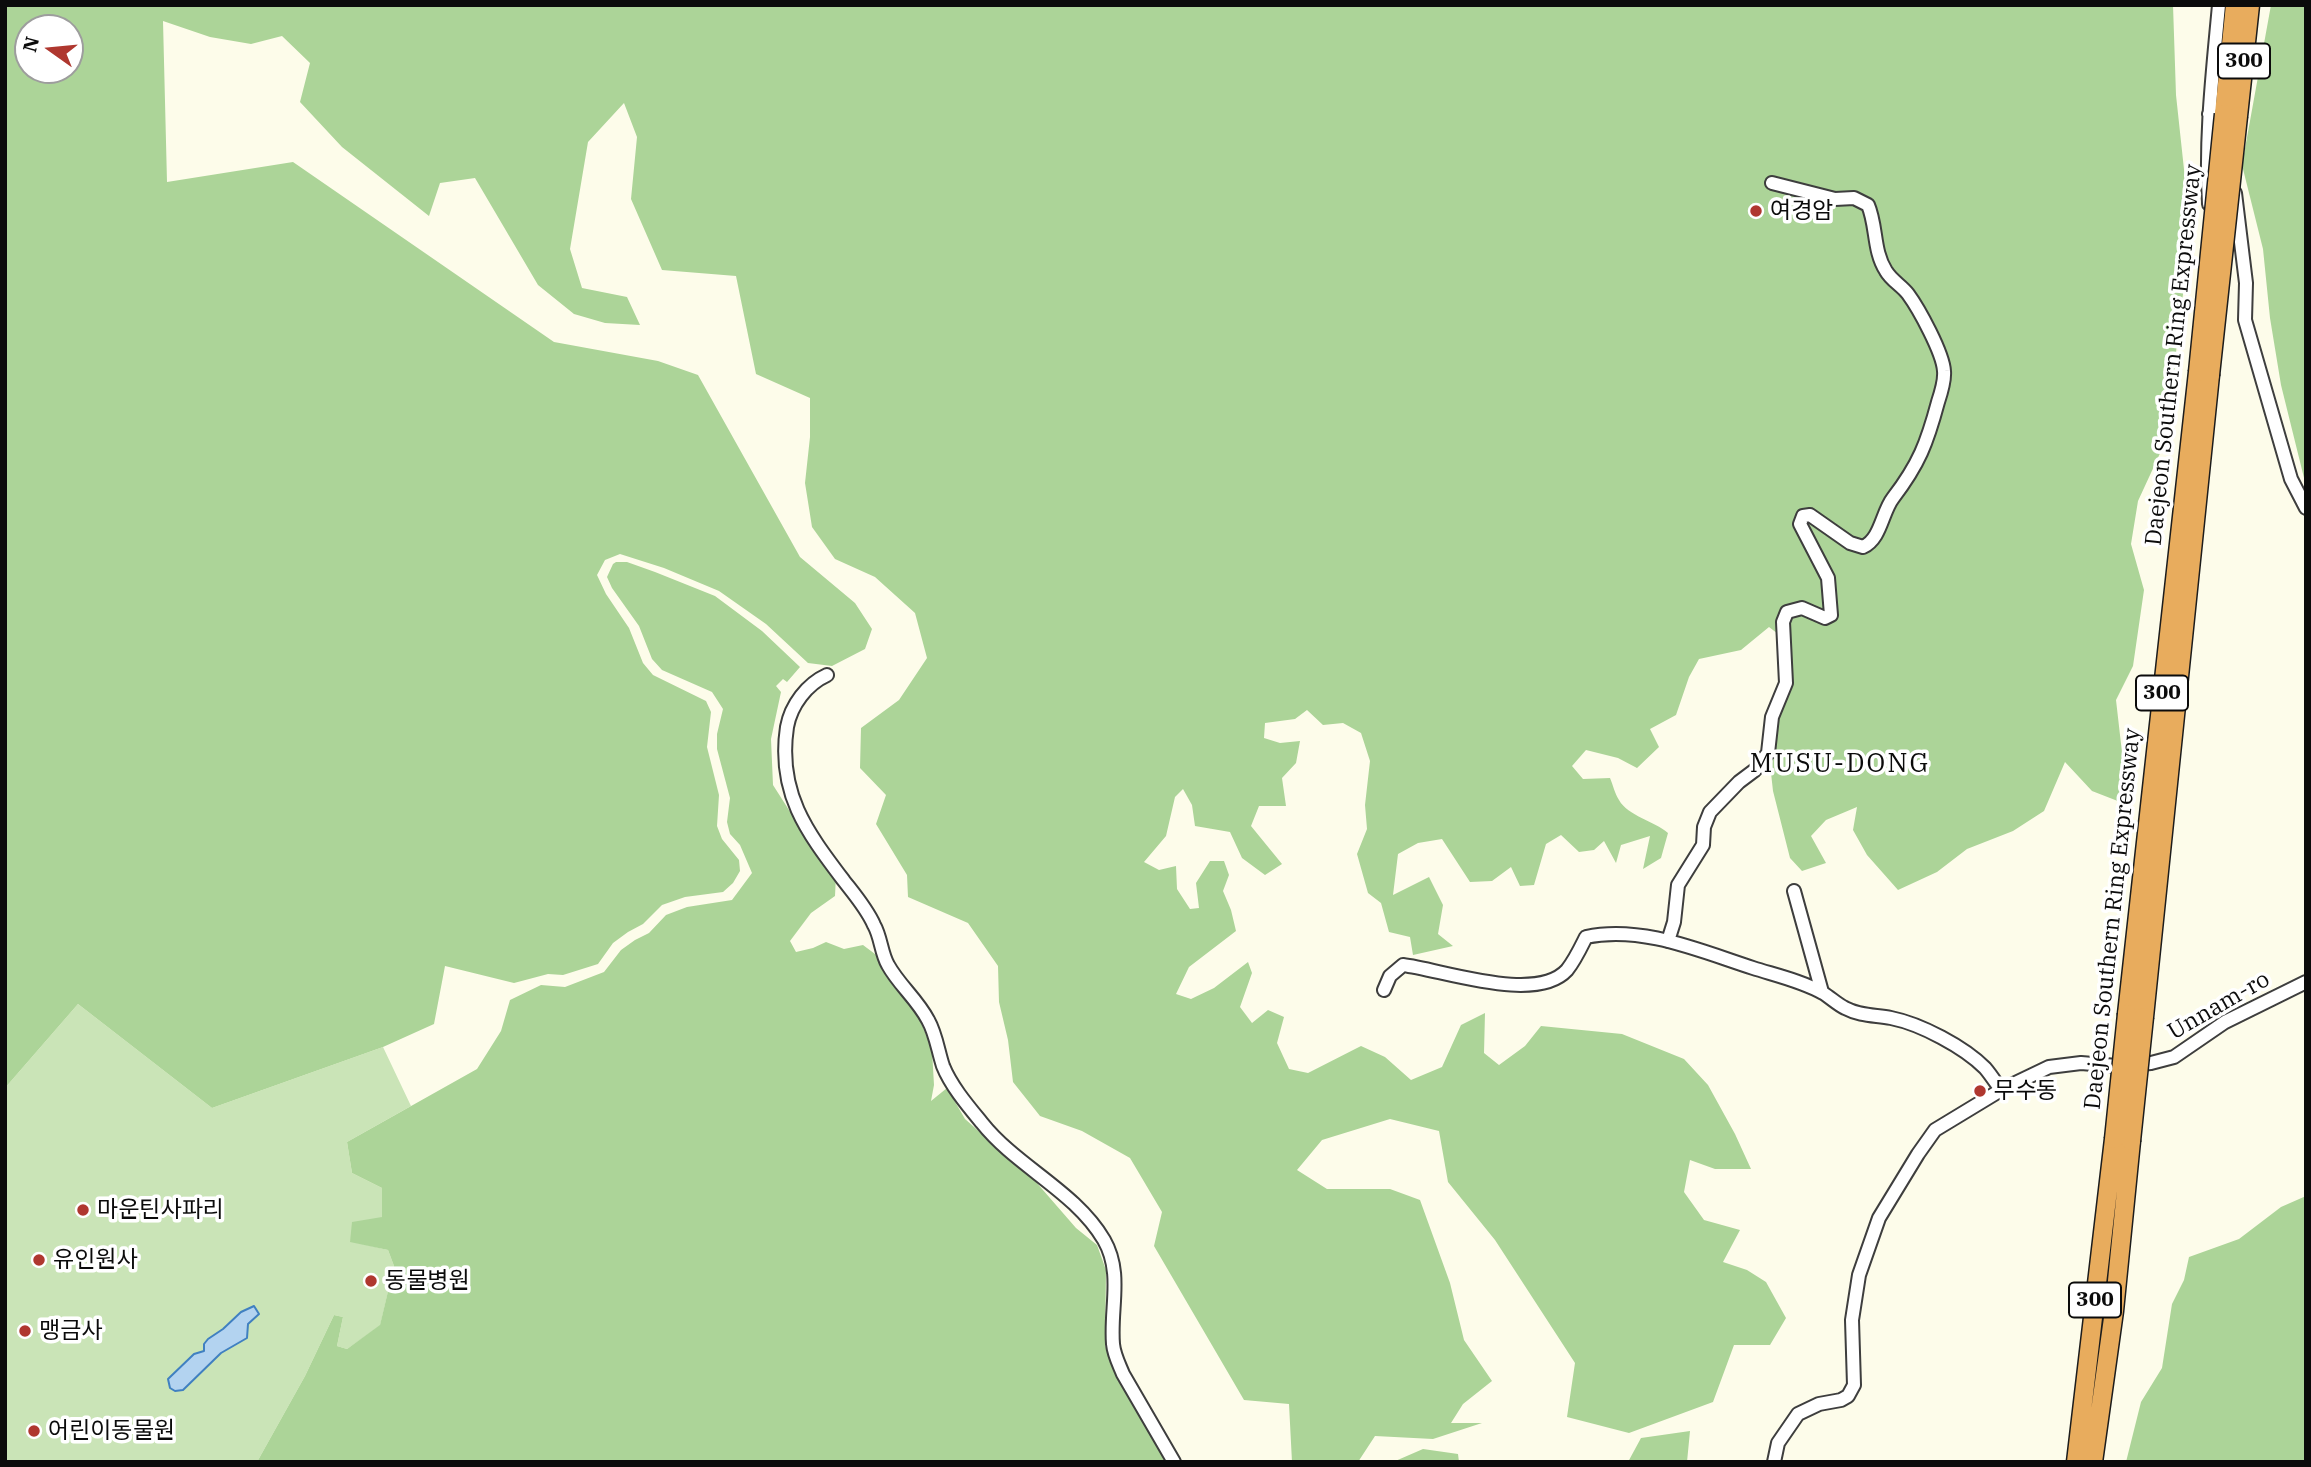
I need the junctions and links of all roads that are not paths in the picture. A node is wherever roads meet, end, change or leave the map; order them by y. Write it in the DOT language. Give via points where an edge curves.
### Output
graph roads {
  1 [pos="2219,5"];
  2 [pos="2235,5"];
  3 [pos="2250,5"];
  4 [pos="2224,114"];
  5 [pos="1772,183"];
  6 [pos="2246,283"];
  7 [pos="2306,508"];
  8 [pos="827,675"];
  9 [pos="1794,891"];
  10 [pos="1668,941"];
  11 [pos="2306,982"];
  12 [pos="1384,990"];
  13 [pos="1822,992"];
  14 [pos="2001,1090"];
  15 [pos="2123,1140"];
  16 [pos="1174,1462"];
  17 [pos="1774,1462"];
  18 [pos="2076,1462"];
  19 [pos="2093,1462"];
  1 -- 4 [label="street"];
  2 -- 4 [label="highway, Daejeon Southern Ring Expressway / 300"];
  3 -- 4 [label="highway, Daejeon Southern Ring Expressway / 300"];
  4 -- 6 [label="street"];
  4 -- 6 [label="street" via="2206,167 2209,209"];
  4 -- 15 [label="highway, Daejeon Southern Ring Expressway / 300, bridge" via="2204,373"];
  5 -- 10 [label="street" via="1835,199 1854,198 1868,205 1877,252 1886,272 1920,314 1944,371 1922,456 1889,503 1868,545 1850,542 1810,515 1803,516 1800,524 1828,578 1831,615 1825,618 1802,608 1787,612 1783,622 1786,683 1772,717 1768,753 1710,812 1703,845 1678,885"];
  6 -- 7 [label="street" via="2245,320 2291,479"];
  8 -- 16 [label="street" via="809,686 789,717 786,765 802,821 875,925 886,963 929,1022 951,1082 996,1138 1095,1225 1106,1243 1116,1282 1116,1359"];
  9 -- 13 [label="street"];
  10 -- 12 [label="street" via="1642,936 1587,937 1566,971 1548,983 1488,982 1403,965 1390,976"];
  10 -- 13 [label="street"];
  11 -- 14 [label="street, Unnam-ro" via="2225,1022 2174,1057 2117,1066 2081,1063 2049,1067"];
  13 -- 14 [label="street" via="1862,1015 1917,1026 1984,1068"];
  14 -- 17 [label="street, Unnam-ro" via="1935,1130 1878,1218 1859,1275 1852,1320 1854,1385 1841,1400 1798,1414 1777,1443"];
  15 -- 18 [label="highway, Daejeon Southern Ring Expressway / 300"];
  15 -- 19 [label="highway, Daejeon Southern Ring Expressway / 300" via="2114,1311"];
}
